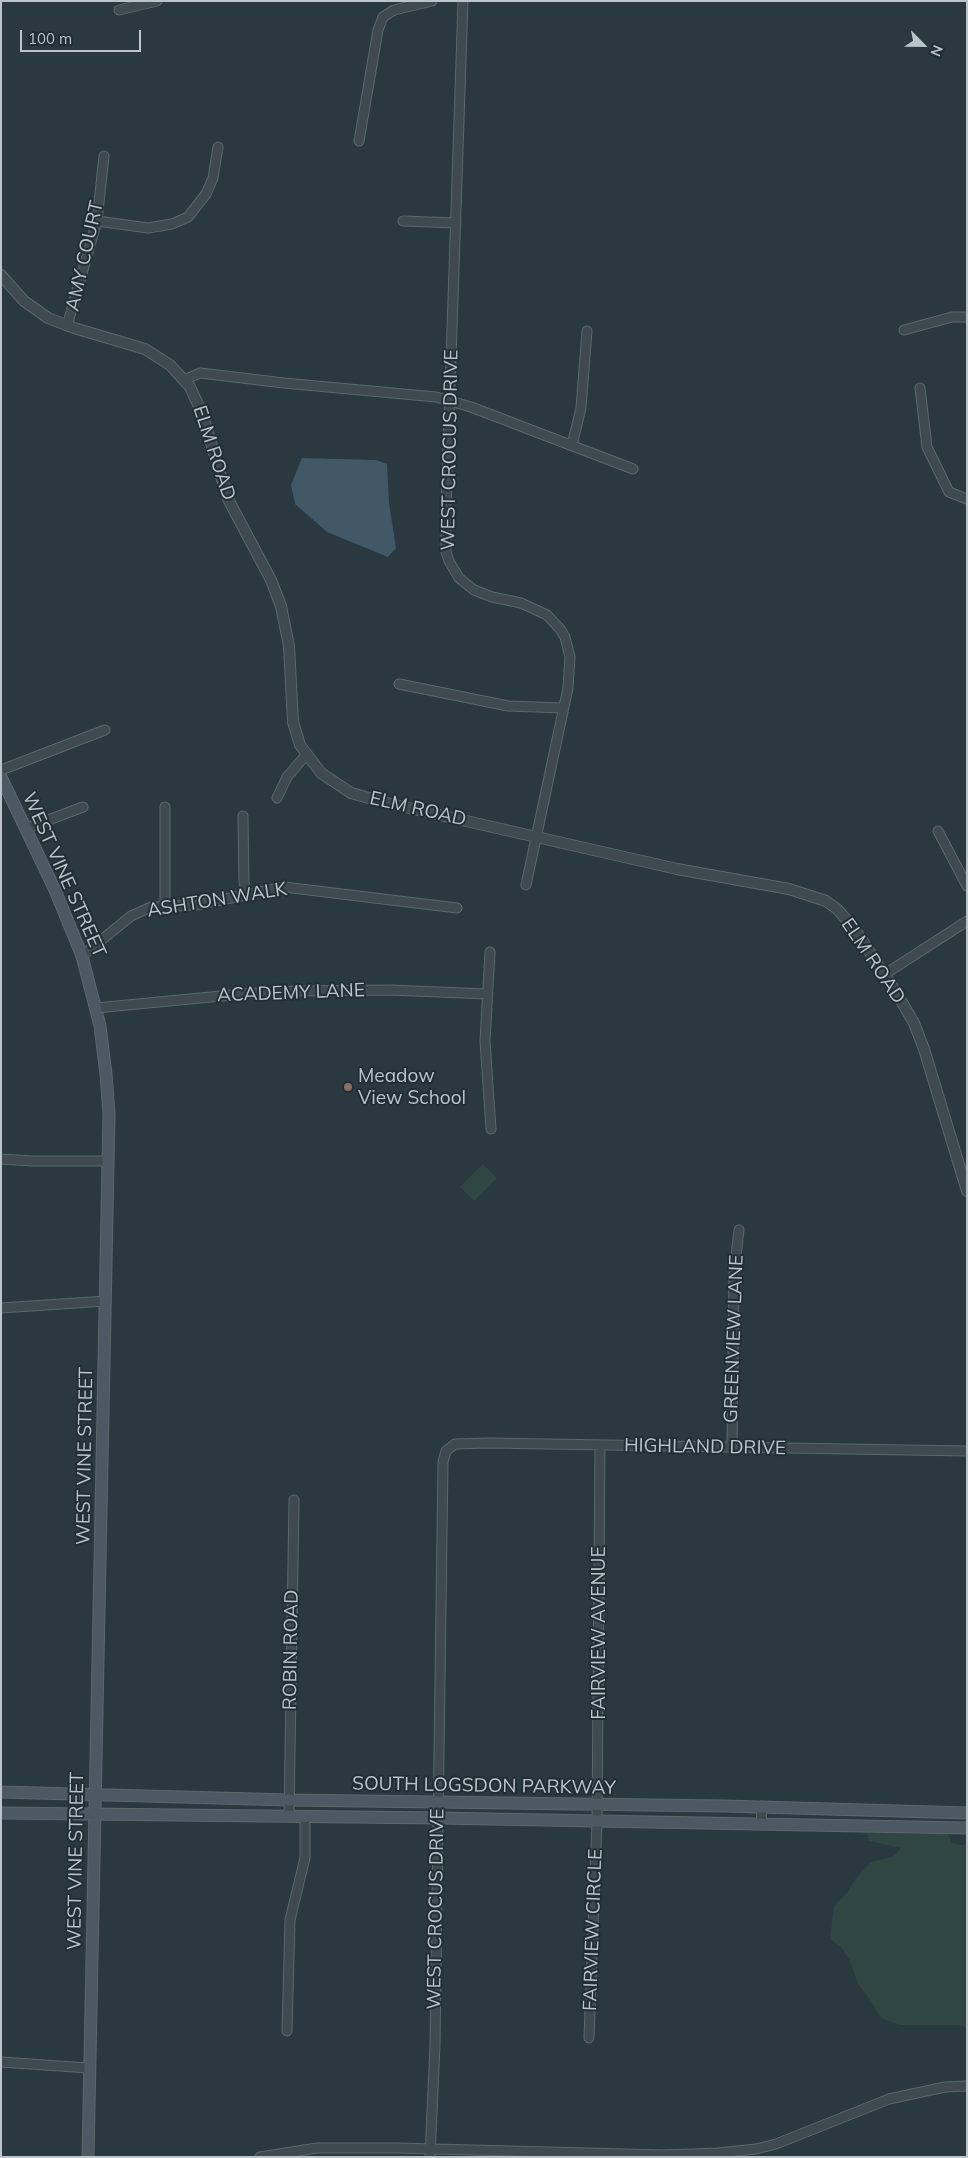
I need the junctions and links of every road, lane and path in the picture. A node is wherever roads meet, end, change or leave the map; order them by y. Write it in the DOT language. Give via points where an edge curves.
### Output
graph roads {
  1 [pos="157,1"];
  2 [pos="432,1"];
  3 [pos="463,1"];
  4 [pos="119,10"];
  5 [pos="359,141"];
  6 [pos="218,147"];
  7 [pos="104,156"];
  8 [pos="96,221"];
  9 [pos="403,221"];
  10 [pos="456,223"];
  11 [pos="1,275"];
  12 [pos="967,317"];
  13 [pos="68,326"];
  14 [pos="904,330"];
  15 [pos="587,331"];
  16 [pos="184,380"];
  17 [pos="920,388"];
  18 [pos="450,400"];
  19 [pos="572,445"];
  20 [pos="633,469"];
  21 [pos="966,499"];
  22 [pos="399,684"];
  23 [pos="563,708"];
  24 [pos="105,730"];
  25 [pos="306,755"];
  26 [pos="1,770"];
  27 [pos="1,777"];
  28 [pos="277,798"];
  29 [pos="83,807"];
  30 [pos="165,807"];
  31 [pos="243,816"];
  32 [pos="27,828"];
  33 [pos="938,831"];
  34 [pos="535,836"];
  35 [pos="526,884"];
  36 [pos="967,886"];
  37 [pos="247,894"];
  38 [pos="165,906"];
  39 [pos="457,908"];
  40 [pos="967,921"];
  41 [pos="490,952"];
  42 [pos="82,956"];
  43 [pos="885,974"];
  44 [pos="486,994"];
  45 [pos="96,1008"];
  46 [pos="491,1129"];
  47 [pos="1,1159"];
  48 [pos="108,1161"];
  49 [pos="967,1191"];
  50 [pos="739,1230"];
  51 [pos="106,1301"];
  52 [pos="1,1308"];
  53 [pos="600,1446"];
  54 [pos="732,1448"];
  55 [pos="446,1451"];
  56 [pos="967,1451"];
  57 [pos="294,1500"];
  58 [pos="1,1792"];
  59 [pos="95,1794"];
  60 [pos="289,1800"];
  61 [pos="438,1802"];
  62 [pos="597,1805"];
  63 [pos="761,1807"];
  64 [pos="902,1812"];
  65 [pos="1,1813"];
  66 [pos="967,1813"];
  67 [pos="95,1814"];
  68 [pos="289,1816"];
  69 [pos="305,1816"];
  70 [pos="438,1818"];
  71 [pos="597,1821"];
  72 [pos="762,1825"];
  73 [pos="901,1827"];
  74 [pos="967,1828"];
  75 [pos="287,2031"];
  76 [pos="589,2038"];
  77 [pos="1,2062"];
  78 [pos="89,2068"];
  79 [pos="967,2086"];
  80 [pos="430,2153"];
  81 [pos="88,2157"];
  82 [pos="260,2157"];
  1 -- 4 [label="street"];
  2 -- 5 [label="street" via="394,10 383,18 378,30"];
  3 -- 10 [label="street, WEST CROCUS DRIVE"];
  6 -- 8 [label="street" via="213,178 206,194 188,218 148,228"];
  7 -- 8 [label="street, AMY COURT"];
  8 -- 13 [label="street, AMY COURT"];
  9 -- 10 [label="street"];
  10 -- 18 [label="street, WEST CROCUS DRIVE"];
  11 -- 13 [label="street, ELM ROAD" via="35,310"];
  12 -- 14 [label="street" via="952,317"];
  13 -- 16 [label="street, ELM ROAD" via="145,349 170,365"];
  15 -- 19 [label="street" via="580,408"];
  16 -- 18 [label="street" via="200,373"];
  16 -- 25 [label="street, ELM ROAD" via="197,399 228,499 281,606 289,646 292,720"];
  17 -- 21 [label="street" via="927,447 949,492"];
  18 -- 19 [label="street"];
  18 -- 23 [label="street, WEST CROCUS DRIVE" via="445,541 449,561 459,578 474,590 539,610 560,629 568,647 570,667"];
  19 -- 20 [label="street"];
  22 -- 23 [label="street" via="508,706"];
  23 -- 34 [label="street, WEST CROCUS DRIVE"];
  24 -- 26 [label="street"];
  25 -- 28 [label="street" via="287,777"];
  25 -- 34 [label="street, ELM ROAD" via="330,781 362,797"];
  27 -- 32 [label="main road, WEST VINE STREET"];
  29 -- 32 [label="street"];
  30 -- 38 [label="street"];
  31 -- 37 [label="street"];
  32 -- 42 [label="main road, WEST VINE STREET"];
  33 -- 36 [label="street"];
  34 -- 35 [label="street, WEST CROCUS DRIVE"];
  34 -- 43 [label="street, ELM ROAD" via="814,896 837,908"];
  37 -- 38 [label="street, ASHTON WALK" via="197,905"];
  37 -- 39 [label="street, ASHTON WALK" via="284,887"];
  38 -- 42 [label="street, ASHTON WALK" via="151,907 131,916"];
  40 -- 43 [label="street"];
  41 -- 44 [label="street"];
  42 -- 45 [label="main road, WEST VINE STREET"];
  43 -- 49 [label="street, ELM ROAD" via="907,1010 924,1049"];
  44 -- 45 [label="street, ACADEMY LANE" via="296,991"];
  44 -- 46 [label="street" via="485,1041"];
  45 -- 48 [label="main road, WEST VINE STREET" via="106,1074"];
  47 -- 48 [label="street"];
  48 -- 51 [label="main road, WEST VINE STREET"];
  50 -- 54 [label="street, GREENVIEW LANE" via="734,1274"];
  51 -- 52 [label="street"];
  51 -- 59 [label="main road, WEST VINE STREET"];
  53 -- 54 [label="street, HIGHLAND DRIVE"];
  53 -- 55 [label="street, HIGHLAND DRIVE" via="455,1444"];
  53 -- 62 [label="street, FAIRVIEW AVENUE"];
  54 -- 56 [label="street, HIGHLAND DRIVE"];
  55 -- 61 [label="street, WEST CROCUS DRIVE" via="443,1462"];
  57 -- 60 [label="street, ROBIN ROAD"];
  58 -- 59 [label="main road, SOUTH LOGSDON PARKWAY"];
  59 -- 60 [label="main road, SOUTH LOGSDON PARKWAY"];
  59 -- 67 [label="main road, WEST VINE STREET"];
  60 -- 61 [label="main road, SOUTH LOGSDON PARKWAY"];
  60 -- 68 [label="street, ROBIN ROAD"];
  61 -- 62 [label="main road, SOUTH LOGSDON PARKWAY"];
  61 -- 70 [label="street, WEST CROCUS DRIVE"];
  62 -- 63 [label="main road, SOUTH LOGSDON PARKWAY"];
  62 -- 71 [label="street, FAIRVIEW AVENUE"];
  63 -- 64 [label="main road, SOUTH LOGSDON PARKWAY"];
  63 -- 72 [label="street"];
  64 -- 66 [label="main road, SOUTH LOGSDON PARKWAY"];
  64 -- 73 [label="street"];
  65 -- 67 [label="main road, SOUTH LOGSDON PARKWAY"];
  67 -- 68 [label="main road, SOUTH LOGSDON PARKWAY"];
  67 -- 78 [label="main road, WEST VINE STREET"];
  68 -- 69 [label="main road, SOUTH LOGSDON PARKWAY"];
  69 -- 70 [label="main road, SOUTH LOGSDON PARKWAY"];
  69 -- 75 [label="street" via="305,1858 290,1920"];
  70 -- 71 [label="main road, SOUTH LOGSDON PARKWAY"];
  70 -- 80 [label="street, WEST CROCUS DRIVE"];
  71 -- 72 [label="main road, SOUTH LOGSDON PARKWAY"];
  71 -- 76 [label="street, FAIRVIEW CIRCLE"];
  72 -- 73 [label="main road, SOUTH LOGSDON PARKWAY"];
  73 -- 74 [label="main road, SOUTH LOGSDON PARKWAY"];
  77 -- 78 [label="street"];
  78 -- 81 [label="main road, WEST VINE STREET"];
  79 -- 80 [label="street" via="945,2087 889,2099 776,2144 741,2151 680,2156"];
  80 -- 82 [label="street" via="396,2148 317,2148"];
}
